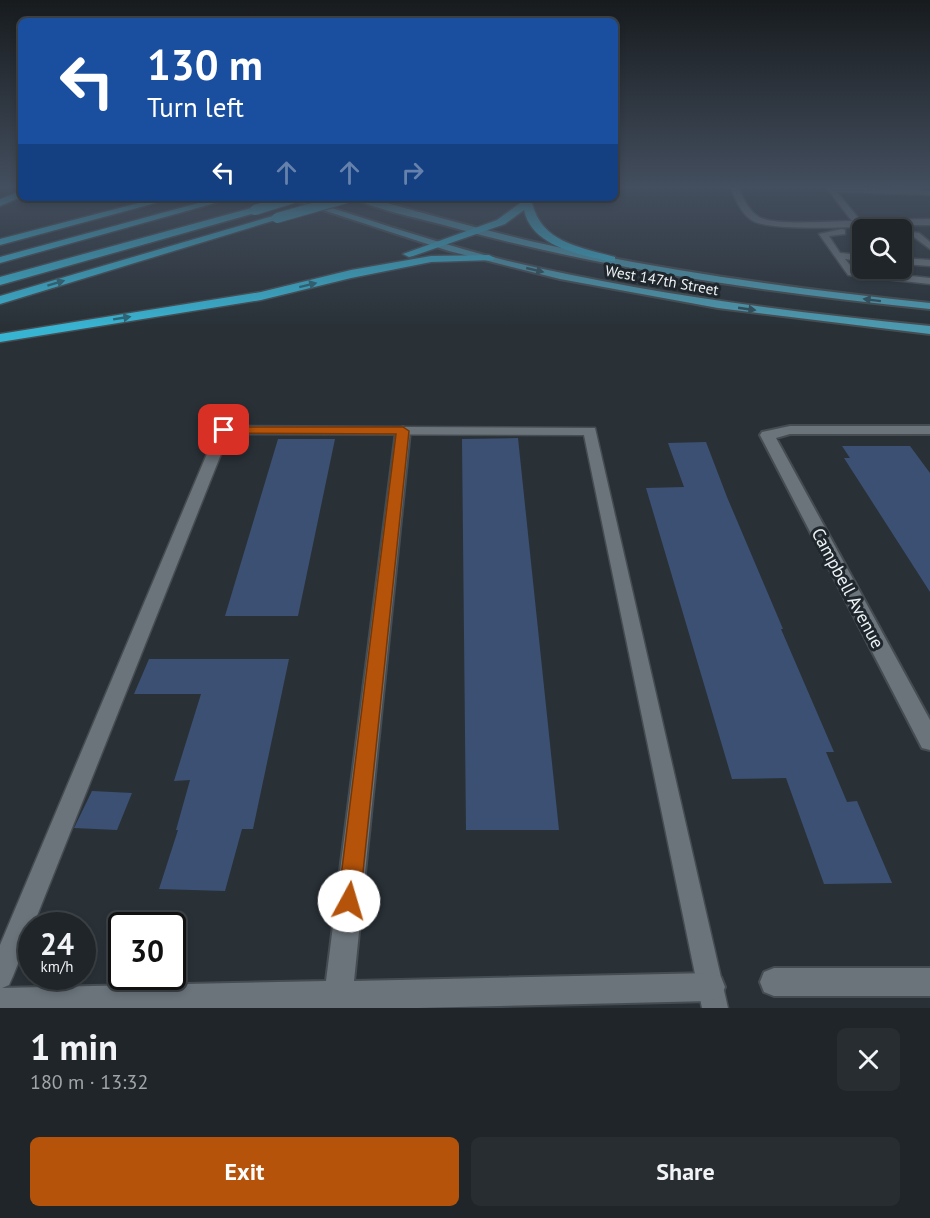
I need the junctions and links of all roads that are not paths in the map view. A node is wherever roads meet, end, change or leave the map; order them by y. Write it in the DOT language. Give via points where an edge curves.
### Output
graph roads {
  1 [pos="34,233"];
  2 [pos="99,233"];
  3 [pos="172,233"];
  4 [pos="226,233"];
  5 [pos="401,233"];
  6 [pos="471,233"];
  7 [pos="487,233"];
  8 [pos="541,233"];
  9 [pos="852,233"];
  10 [pos="912,235"];
  11 [pos="0,242"];
  12 [pos="438,245"];
  13 [pos="930,246"];
  14 [pos="837,256"];
  15 [pos="852,257"];
  16 [pos="489,258"];
  17 [pos="611,259"];
  18 [pos="0,260"];
  19 [pos="912,262"];
  20 [pos="930,263"];
  21 [pos="351,274"];
  22 [pos="0,281"];
  23 [pos="930,281"];
  24 [pos="0,300"];
  25 [pos="930,306"];
  26 [pos="930,330"];
  27 [pos="0,338"];
  28 [pos="930,430"];
  29 [pos="403,431"];
  30 [pos="930,741"];
  31 [pos="0,976"];
  32 [pos="774,982"];
  33 [pos="930,982"];
  34 [pos="713,998"];
  35 [pos="338,1002"];
  36 [pos="0,1003"];
  1 -- 11 [label="highway"];
  2 -- 18 [label="highway"];
  3 -- 22 [label="highway, bridge"];
  24 -- 4 [label="highway, one-way, bridge"];
  5 -- 12 [label="main road, West 147th Street"];
  6 -- 12 [label="highway"];
  7 -- 17 [label="main road, West 147th Street"];
  8 -- 17 [label="highway"];
  9 -- 14 [label="lane" via="824,234"];
  10 -- 13 [label="lane"];
  12 -- 16 [label="main road, West 147th Street"];
  12 -- 21 [label="highway"];
  14 -- 15 [label="lane"];
  14 -- 23 [label="lane" via="851,273"];
  16 -- 21 [label="highway" via="431,259"];
  16 -- 26 [label="main road, West 147th Street, one-way" via="679,299"];
  25 -- 17 [label="main road, West 147th Street, one-way" via="730,281"];
  19 -- 20 [label="lane"];
  27 -- 21 [label="highway, one-way" via="261,296"];
  28 -- 30 [label="street, Campbell Avenue" via="790,430 767,435"];
  29 -- 31 [label="lane" via="224,430"];
  29 -- 34 [label="lane" via="590,431"];
  29 -- 35 [label="street"];
  32 -- 33 [label="street"];
  34 -- 35 [label="street"];
  35 -- 36 [label="street"];
}
